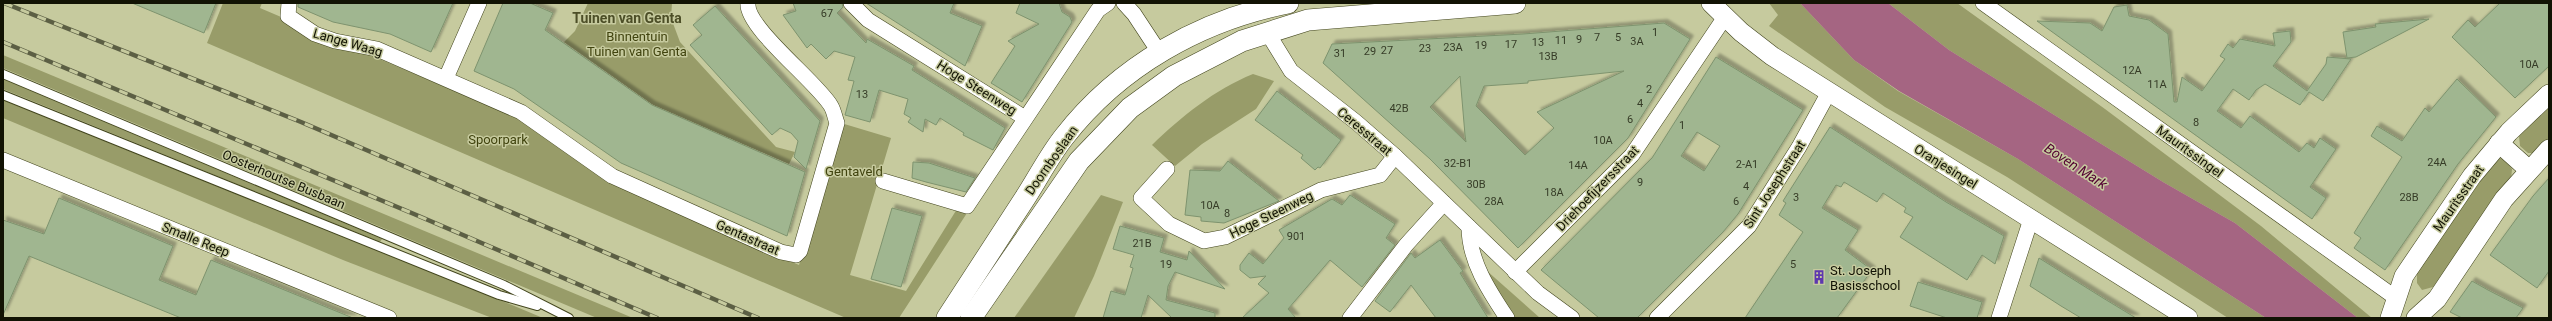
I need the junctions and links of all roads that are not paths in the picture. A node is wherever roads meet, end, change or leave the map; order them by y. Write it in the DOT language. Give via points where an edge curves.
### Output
graph roads {
  1 [pos="289,3"];
  2 [pos="479,3"];
  3 [pos="748,3"];
  4 [pos="851,3"];
  5 [pos="1108,3"];
  6 [pos="1124,3"];
  7 [pos="1288,3"];
  8 [pos="1515,3"];
  9 [pos="1711,3"];
  10 [pos="1983,3"];
  11 [pos="1257,10"];
  12 [pos="1725,17"];
  13 [pos="1267,32"];
  14 [pos="1159,52"];
  15 [pos="3,74"];
  16 [pos="446,78"];
  17 [pos="1829,92"];
  18 [pos="2549,94"];
  19 [pos="3,95"];
  20 [pos="1025,118"];
  21 [pos="2499,143"];
  22 [pos="2549,149"];
  23 [pos="1395,156"];
  24 [pos="3,160"];
  25 [pos="1167,169"];
  26 [pos="2528,170"];
  27 [pos="883,181"];
  28 [pos="1444,203"];
  29 [pos="2031,219"];
  30 [pos="1469,227"];
  31 [pos="1515,272"];
  32 [pos="2396,298"];
  33 [pos="553,311"];
  34 [pos="2176,315"];
  35 [pos="2420,317"];
  36 [pos="389,318"];
  37 [pos="569,318"];
  38 [pos="947,318"];
  39 [pos="971,318"];
  40 [pos="1350,318"];
  41 [pos="1507,318"];
  42 [pos="1572,318"];
  43 [pos="1657,318"];
  44 [pos="2000,318"];
  45 [pos="2390,318"];
  1 -- 16 [label="street, Lange Waag" via="288,16 293,22 315,34 335,41 377,49"];
  2 -- 16 [label="street"];
  3 -- 16 [label="street, Gentastraat" via="747,9 757,26 831,106 837,124 800,251 796,255 785,254 612,176 521,112"];
  4 -- 20 [label="street, Hoge Steenweg" via="868,20"];
  5 -- 20 [label="street, Hoge Steenweg" via="1098,10"];
  6 -- 14 [label="street"];
  7 -- 11 [label="main road, Doornboslaan"];
  8 -- 13 [label="main road, Doornboslaan" via="1308,20"];
  9 -- 12 [label="street, Oranjesingel"];
  10 -- 32 [label="street, Mauritssingel"];
  11 -- 13 [label="main road"];
  11 -- 14 [label="main road, Doornboslaan" via="1226,19"];
  12 -- 17 [label="street, Oranjesingel" via="1764,51"];
  12 -- 31 [label="street, Driehoefijzersstraat" via="1632,155"];
  13 -- 23 [label="street, Ceresstraat" via="1291,71"];
  13 -- 39 [label="main road, Doornboslaan" via="1229,46 1174,76 1120,118 1084,155 1059,188"];
  14 -- 38 [label="main road, Doornboslaan" via="1111,88 1063,138"];
  15 -- 33 [label="lane, Oosterhoutse Busbaan" via="504,285"];
  17 -- 29 [label="street, Oranjesingel"];
  17 -- 43 [label="street, Sint Josephstraat" via="1799,147 1749,226"];
  18 -- 21 [label="street, Mauritsstraat"];
  19 -- 33 [label="lane, Oosterhoutse Busbaan" via="499,295"];
  20 -- 27 [label="street" via="967,206"];
  21 -- 26 [label="street"];
  21 -- 32 [label="street, Mauritsstraat" via="2472,176 2404,276"];
  22 -- 26 [label="street"];
  23 -- 25 [label="street, Hoge Steenweg" via="1380,175 1321,190 1225,237 1204,241 1169,224 1141,198"];
  23 -- 28 [label="street, Ceresstraat"];
  24 -- 36 [label="street, Smalle Reep"];
  26 -- 35 [label="street" via="2493,215 2437,299"];
  28 -- 30 [label="street, Ceresstraat"];
  28 -- 40 [label="street" via="1406,245"];
  29 -- 34 [label="street, Oranjesingel"];
  29 -- 44 [label="street"];
  30 -- 31 [label="street, Ceresstraat"];
  30 -- 41 [label="street" via="1469,236 1480,275"];
  31 -- 42 [label="street, Ceresstraat"];
  32 -- 35 [label="street"];
  32 -- 45 [label="street, Mauritsstraat"];
  33 -- 37 [label="lane, Oosterhoutse Busbaan"];
}
